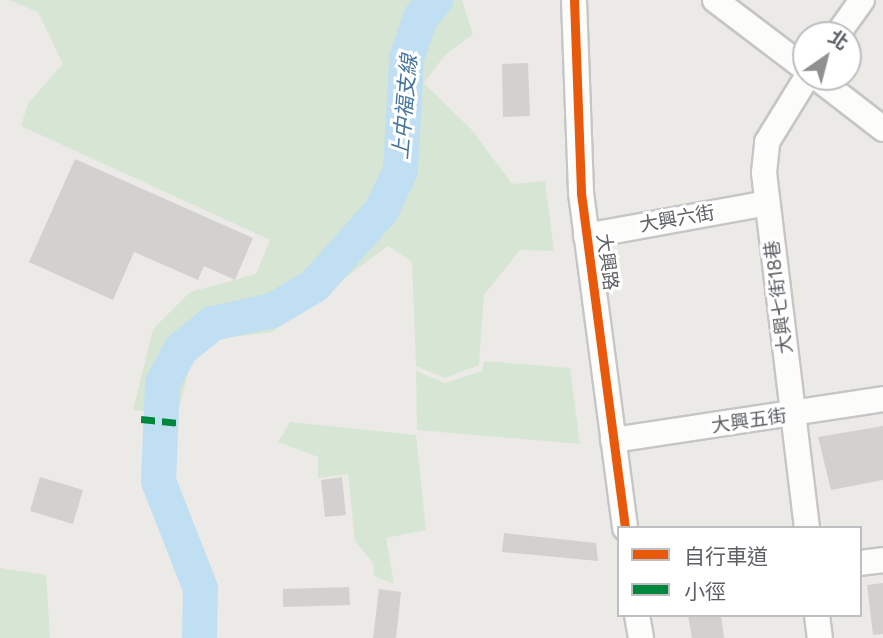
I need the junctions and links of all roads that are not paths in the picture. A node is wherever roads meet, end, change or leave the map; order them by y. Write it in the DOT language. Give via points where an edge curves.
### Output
graph roads {
  1 [pos="574,0"];
  2 [pos="716,0"];
  3 [pos="862,0"];
  4 [pos="847,21"];
  5 [pos="792,58"];
  6 [pos="798,91"];
  7 [pos="834,91"];
  8 [pos="883,129"];
  9 [pos="767,203"];
  10 [pos="586,236"];
  11 [pos="883,399"];
  12 [pos="793,415"];
  13 [pos="613,440"];
  14 [pos="625,526"];
  15 [pos="807,526"];
  16 [pos="883,560"];
  17 [pos="862,563"];
  18 [pos="637,617"];
  19 [pos="817,617"];
  20 [pos="641,638"];
  21 [pos="820,638"];
  1 -- 10 [label="street, 大興路"];
  2 -- 5 [label="street"];
  3 -- 4 [label="street"];
  6 -- 9 [label="street, 大興七街18巷" via="767,142"];
  7 -- 8 [label="street"];
  9 -- 10 [label="street, 大興六街"];
  9 -- 12 [label="street, 大興七街18巷"];
  10 -- 13 [label="street, 大興路"];
  11 -- 12 [label="street, 大興五街"];
  12 -- 13 [label="street, 大興五街"];
  12 -- 15 [label="street, 大興七街18巷"];
  13 -- 14 [label="street, 大興路"];
  16 -- 17 [label="street"];
  18 -- 20 [label="street"];
  19 -- 21 [label="street"];
}
